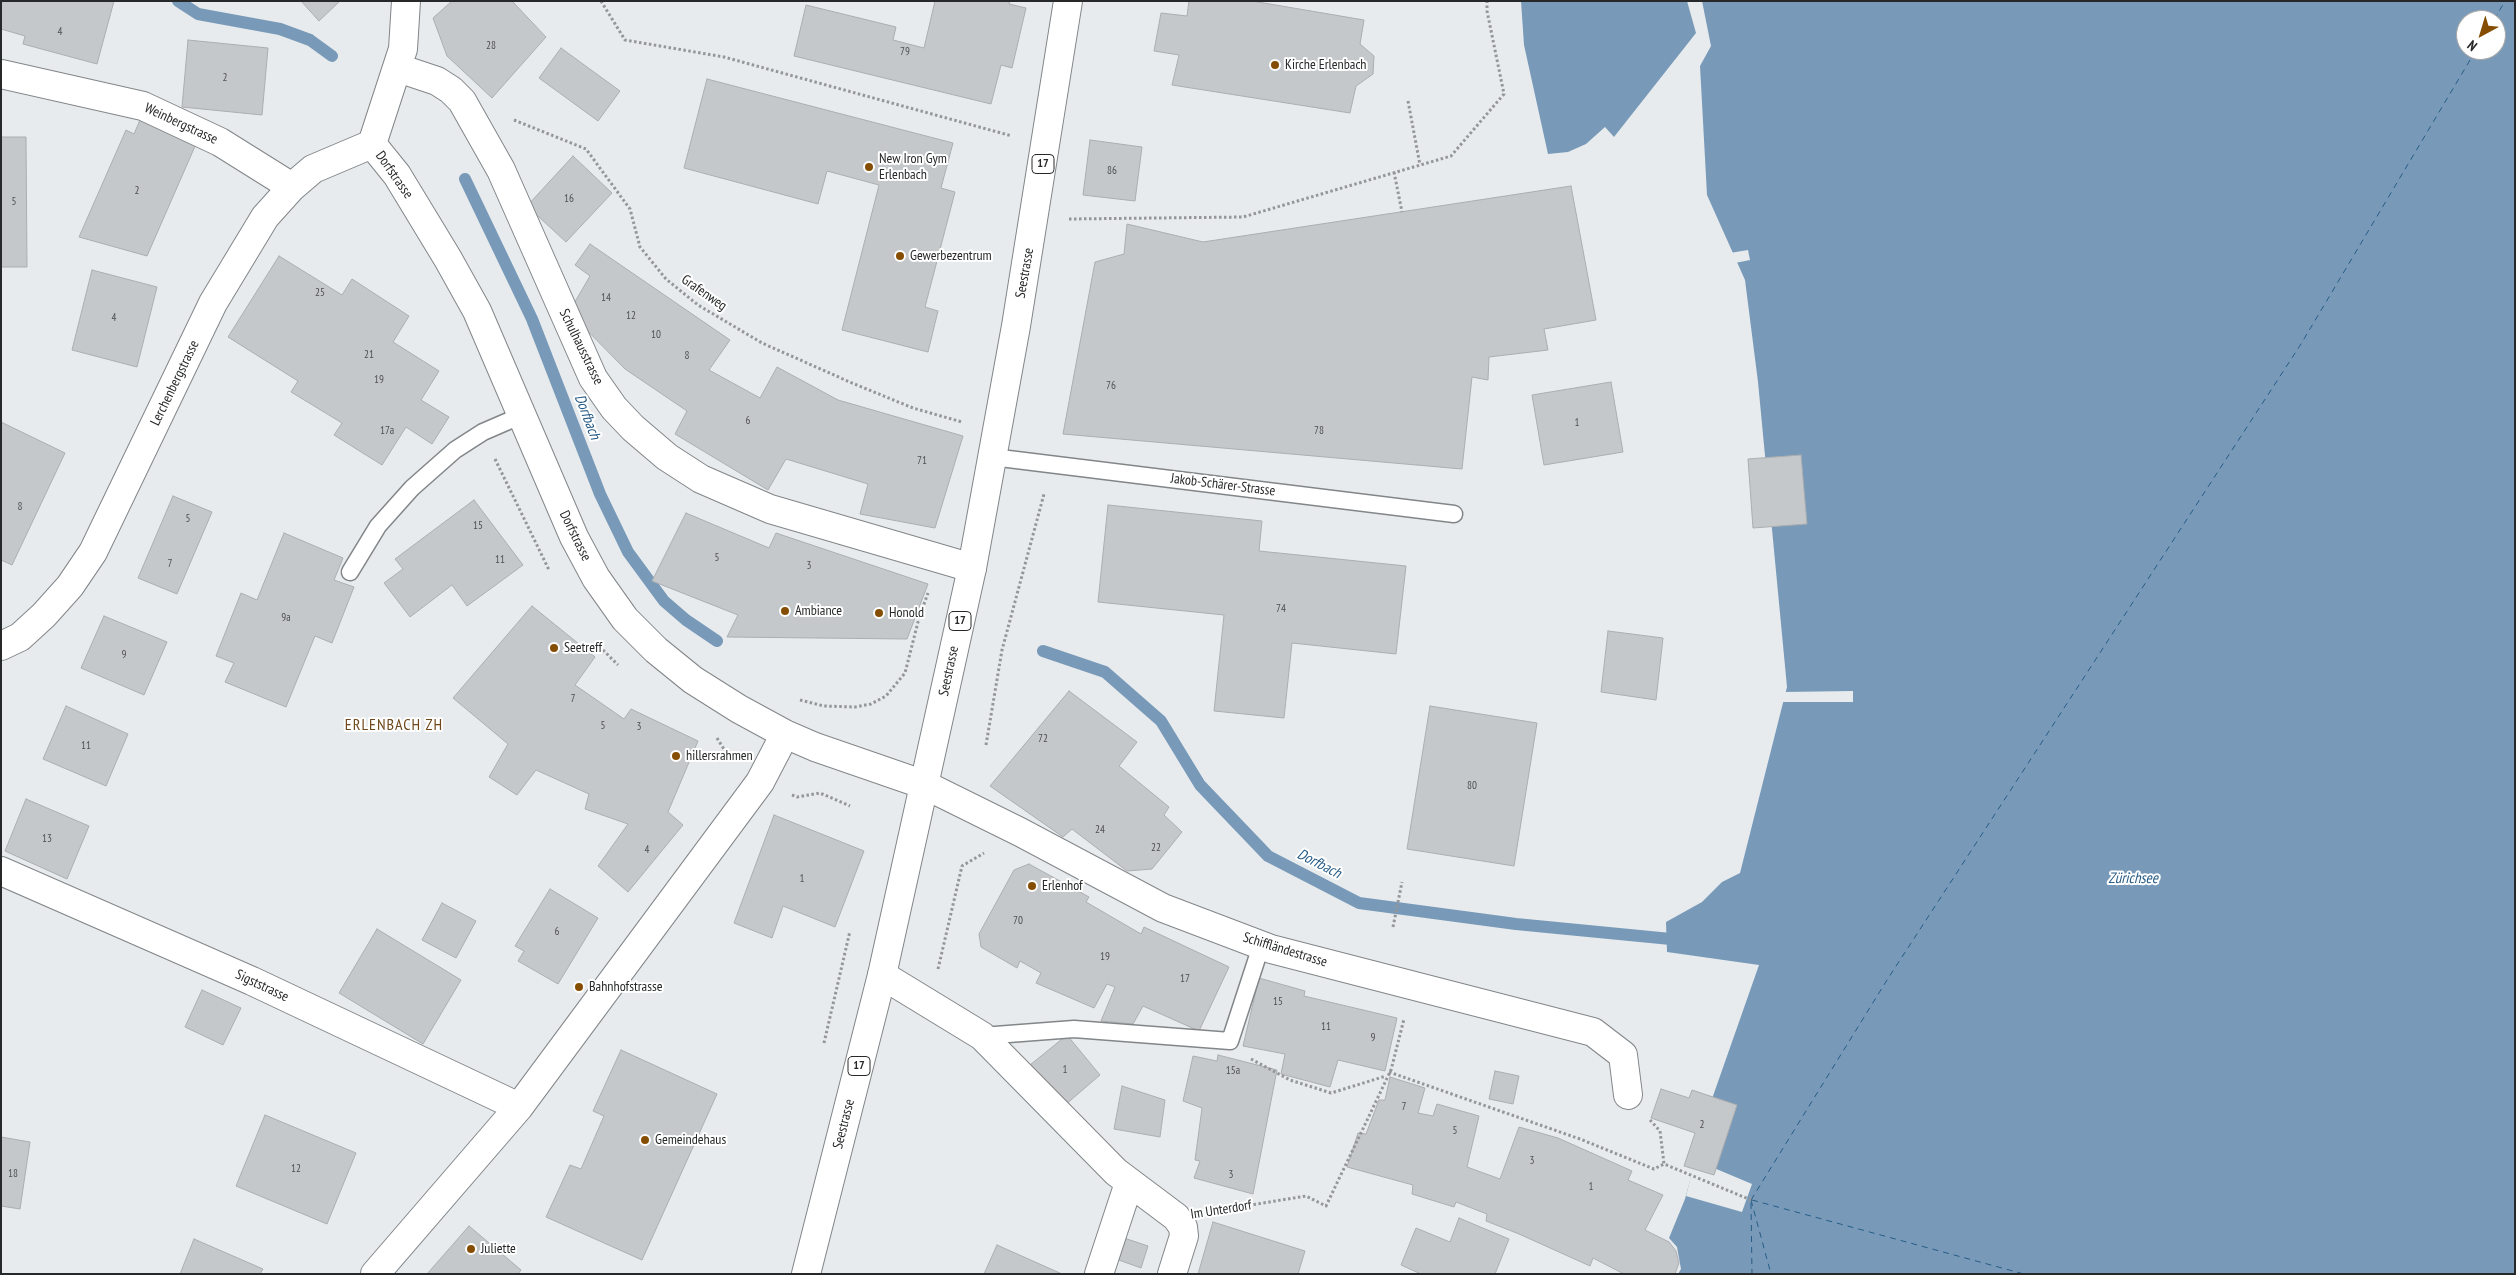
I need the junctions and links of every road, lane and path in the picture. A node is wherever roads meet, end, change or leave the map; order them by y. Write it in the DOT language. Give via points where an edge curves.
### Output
graph roads {
  1 [pos="406,1"];
  2 [pos="601,1"];
  3 [pos="1068,1"];
  4 [pos="1487,1"];
  5 [pos="398,68"];
  6 [pos="1,74"];
  7 [pos="1408,101"];
  8 [pos="513,120"];
  9 [pos="372,144"];
  10 [pos="1046,145"];
  11 [pos="1420,165"];
  12 [pos="1394,172"];
  13 [pos="292,187"];
  14 [pos="1402,212"];
  15 [pos="1034,220"];
  16 [pos="520,416"];
  17 [pos="997,428"];
  18 [pos="992,457"];
  19 [pos="1052,464"];
  20 [pos="1454,514"];
  21 [pos="972,568"];
  22 [pos="350,572"];
  23 [pos="1,646"];
  24 [pos="908,659"];
  25 [pos="793,698"];
  26 [pos="785,734"];
  27 [pos="986,745"];
  28 [pos="925,785"];
  29 [pos="797,797"];
  30 [pos="850,806"];
  31 [pos="962,866"];
  32 [pos="1,871"];
  33 [pos="1402,882"];
  34 [pos="1393,927"];
  35 [pos="850,931"];
  36 [pos="1261,946"];
  37 [pos="882,975"];
  38 [pos="936,976"];
  39 [pos="1412,985"];
  40 [pos="982,1036"];
  41 [pos="1230,1041"];
  42 [pos="824,1044"];
  43 [pos="1388,1074"];
  44 [pos="1628,1095"];
  45 [pos="519,1107"];
  46 [pos="1664,1164"];
  47 [pos="1129,1183"];
  48 [pos="1751,1200"];
  49 [pos="1176,1217"];
  50 [pos="375,1274"];
  51 [pos="806,1274"];
  52 [pos="1099,1274"];
  53 [pos="1172,1274"];
  1 -- 5 [label="street" via="403,49"];
  2 -- 10 [label="path" via="625,40 724,57"];
  3 -- 10 [label="street, Seestrasse / 17"];
  4 -- 11 [label="path" via="1504,94 1450,156"];
  5 -- 9 [label="street"];
  5 -- 21 [label="street, Schulhausstrasse" via="437,81 462,101 501,170 593,378 633,428 667,457 701,479 770,509"];
  6 -- 13 [label="street, Weinbergstrasse" via="143,106 220,142"];
  7 -- 11 [label="path"];
  8 -- 17 [label="path, Grafenweg" via="586,149 630,209 640,247 666,279 698,305 762,343 869,391 970,425"];
  9 -- 13 [label="street, Lerchenbergstrasse" via="313,169"];
  9 -- 16 [label="street, Dorfstrasse" via="397,175 477,311"];
  10 -- 15 [label="street, Seestrasse / 17"];
  11 -- 12 [label="path"];
  12 -- 14 [label="path"];
  12 -- 15 [label="path" via="1243,217"];
  13 -- 23 [label="street, Lerchenbergstrasse" via="265,217 213,303 93,552 44,616 20,637"];
  15 -- 17 [label="street, Seestrasse / 17"];
  16 -- 22 [label="lane" via="483,432 455,450 412,488 378,526"];
  16 -- 26 [label="street, Dorfstrasse" via="574,537 596,578 625,619 693,680 739,710"];
  17 -- 18 [label="street, Seestrasse / 17"];
  18 -- 19 [label="lane, Jakob-Schärer-Strasse"];
  18 -- 21 [label="street, Seestrasse / 17"];
  19 -- 20 [label="lane, Jakob-Schärer-Strasse"];
  19 -- 27 [label="path" via="1002,650"];
  21 -- 28 [label="street, Seestrasse / 17"];
  24 -- 25 [label="path" via="895,686 886,696 870,704 824,706"];
  26 -- 28 [label="street, Dorfstrasse"];
  26 -- 45 [label="street" via="760,782"];
  28 -- 36 [label="street, Schiffländestrasse" via="1163,908"];
  28 -- 37 [label="street, Seestrasse / 17"];
  29 -- 30 [label="path" via="820,793"];
  31 -- 38 [label="path"];
  32 -- 45 [label="street, Sigststrasse" via="244,977"];
  33 -- 34 [label="path"];
  35 -- 42 [label="path"];
  36 -- 39 [label="street, Schiffländestrasse"];
  36 -- 41 [label="lane"];
  37 -- 40 [label="street, Im Unterdorf"];
  37 -- 51 [label="street, Seestrasse / 17"];
  39 -- 43 [label="path, Im Unterdorf"];
  39 -- 44 [label="street, Schiffländestrasse" via="1593,1032 1623,1056"];
  40 -- 41 [label="lane" via="1074,1029"];
  40 -- 47 [label="street, Im Unterdorf"];
  41 -- 43 [label="path" via="1239,1053 1290,1080 1331,1093"];
  43 -- 46 [label="path" via="1580,1139 1654,1168"];
  43 -- 49 [label="path, Im Unterdorf" via="1326,1206 1306,1196"];
  44 -- 46 [label="path" via="1660,1132"];
  45 -- 50 [label="street"];
  46 -- 48 [label="path"];
  47 -- 49 [label="street, Im Unterdorf"];
  47 -- 52 [label="street"];
  49 -- 53 [label="street" via="1183,1227 1184,1236"];
}
